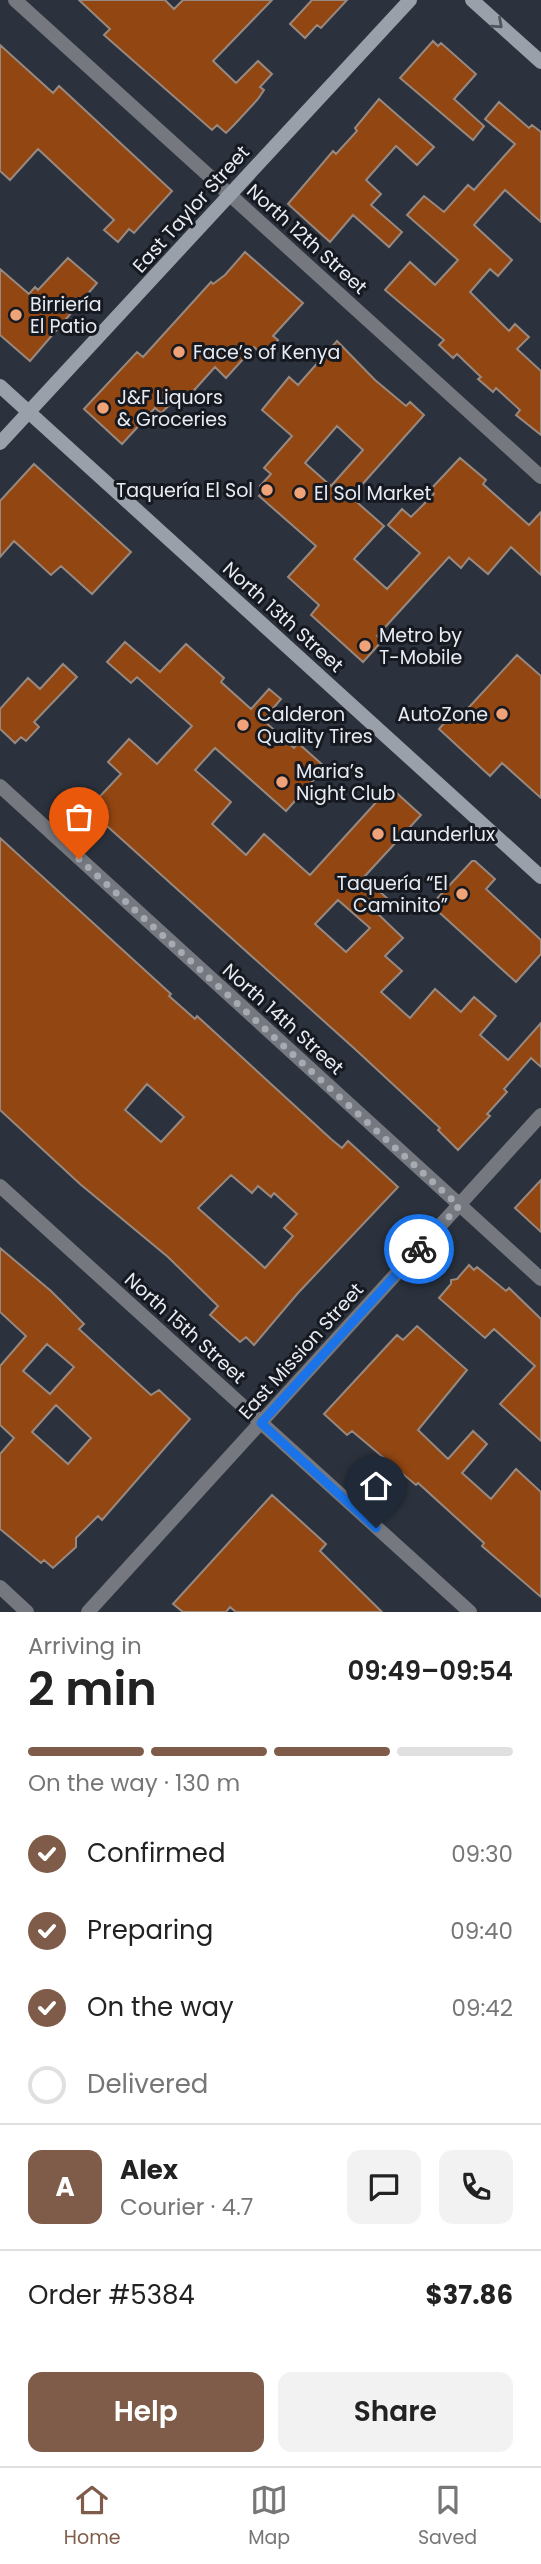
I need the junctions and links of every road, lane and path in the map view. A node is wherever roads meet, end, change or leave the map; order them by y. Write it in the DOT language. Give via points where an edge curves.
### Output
graph roads {
  1 [pos="16,0"];
  2 [pos="410,0"];
  3 [pos="472,0"];
  4 [pos="541,62"];
  5 [pos="229,195"];
  6 [pos="0,386"];
  7 [pos="28,412"];
  8 [pos="0,443"];
  9 [pos="541,477"];
  10 [pos="0,786"];
  11 [pos="541,877"];
  12 [pos="541,1115"];
  13 [pos="0,1186"];
  14 [pos="459,1206"];
  15 [pos="541,1279"];
  16 [pos="261,1423"];
  17 [pos="0,1587"];
  18 [pos="27,1612"];
  19 [pos="88,1612"];
  20 [pos="470,1612"];
  1 -- 5 [label="street, North 12th Street"];
  2 -- 5 [label="main road, East Taylor Street"];
  3 -- 4 [label="main road, one-way"];
  5 -- 7 [label="main road, East Taylor Street"];
  5 -- 9 [label="street, North 12th Street"];
  6 -- 7 [label="main road, North 13th Street"];
  7 -- 8 [label="main road, East Taylor Street"];
  7 -- 11 [label="main road, North 13th Street"];
  10 -- 14 [label="street, North 14th Street"];
  12 -- 14 [label="street, East Mission Street"];
  13 -- 16 [label="street, North 15th Street"];
  14 -- 15 [label="street, North 14th Street"];
  14 -- 16 [label="street, East Mission Street"];
  16 -- 19 [label="street, East Mission Street"];
  16 -- 20 [label="street, North 15th Street"];
  17 -- 18 [label="street"];
}
